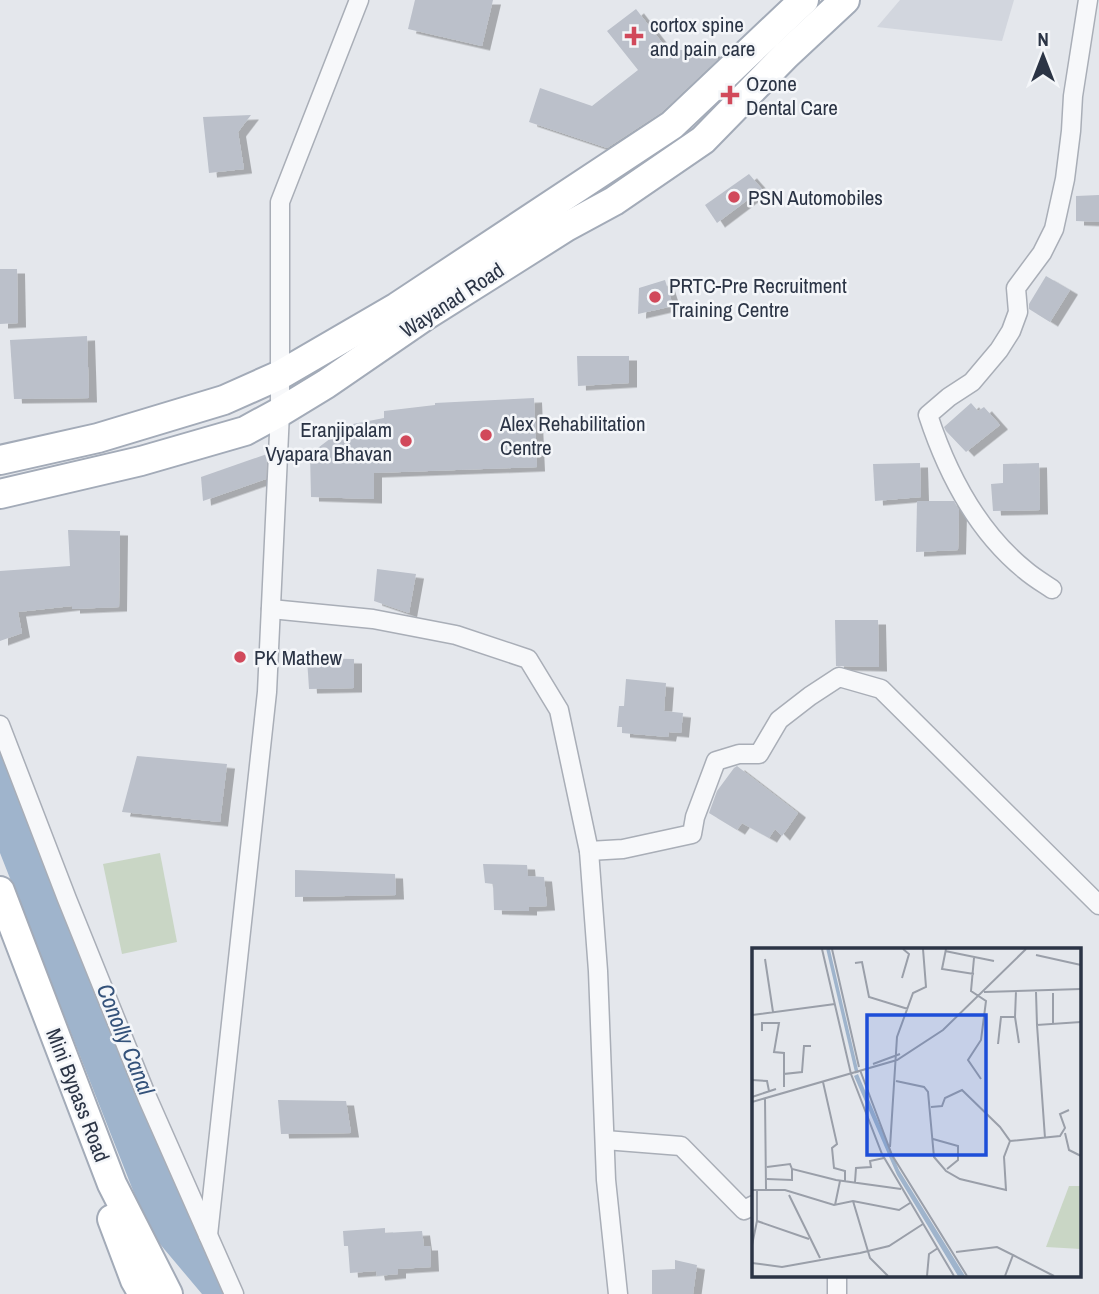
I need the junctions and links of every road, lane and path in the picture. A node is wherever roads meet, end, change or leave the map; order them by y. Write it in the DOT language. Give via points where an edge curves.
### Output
graph roads {
  1 [pos="359,0"];
  2 [pos="804,0"];
  3 [pos="845,0"];
  4 [pos="1088,0"];
  5 [pos="279,375"];
  6 [pos="280,412"];
  7 [pos="0,460"];
  8 [pos="0,494"];
  9 [pos="1052,589"];
  10 [pos="271,609"];
  11 [pos="0,725"];
  12 [pos="589,851"];
  13 [pos="0,891"];
  14 [pos="1099,905"];
  15 [pos="0,930"];
  16 [pos="605,1140"];
  17 [pos="752,1206"];
  18 [pos="208,1235"];
  19 [pos="837,1276"];
  20 [pos="143,1294"];
  21 [pos="168,1294"];
  22 [pos="234,1294"];
  23 [pos="618,1294"];
  24 [pos="837,1294"];
  1 -- 5 [label="street" via="279,202"];
  2 -- 5 [label="main road" via="672,125 397,307"];
  3 -- 6 [label="main road, Wayanad Road" via="703,139 614,201 425,316"];
  4 -- 9 [label="street" via="1065,179 1054,229 1016,288 1018,312 999,350 972,382 929,415 968,505 1005,552"];
  5 -- 6 [label="street"];
  5 -- 7 [label="main road" via="224,400 98,438"];
  6 -- 8 [label="main road, Wayanad Road" via="245,430 141,461"];
  6 -- 10 [label="street"];
  10 -- 12 [label="street" via="373,619 456,635 528,659 559,710"];
  10 -- 18 [label="street" via="267,692"];
  11 -- 18 [label="street" via="142,1085"];
  12 -- 14 [label="street" via="623,849 692,834 716,761 759,754 779,720 839,677 881,689"];
  12 -- 16 [label="street"];
  13 -- 21 [label="main road, Mini Bypass Road" via="111,1184"];
  15 -- 20 [label="main road, Mini Bypass Road"];
  16 -- 17 [label="street" via="681,1146 744,1210"];
  16 -- 23 [label="street"];
  18 -- 22 [label="street"];
  19 -- 24 [label="street"];
}
